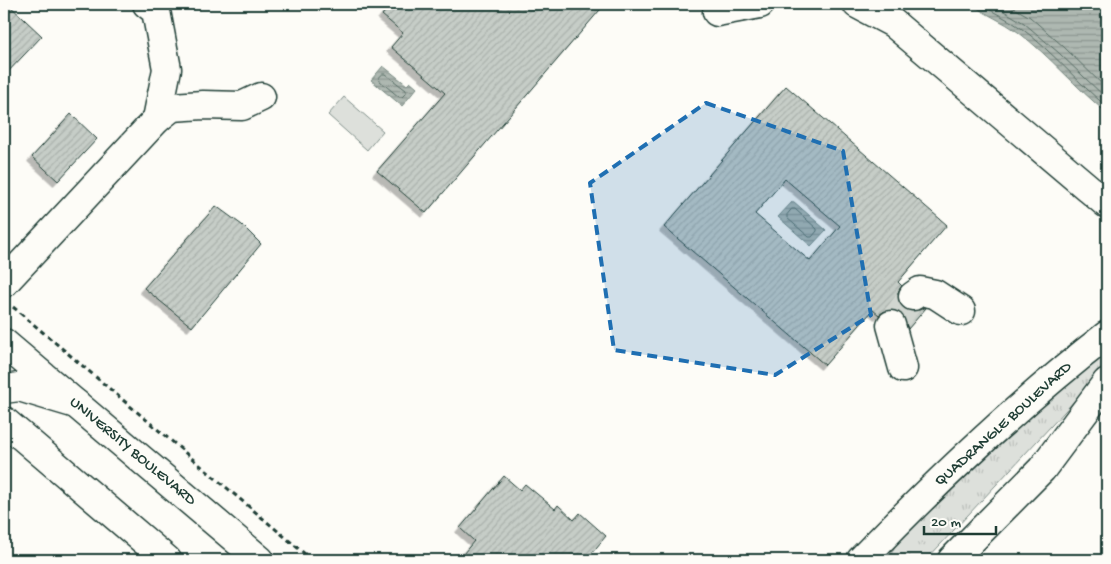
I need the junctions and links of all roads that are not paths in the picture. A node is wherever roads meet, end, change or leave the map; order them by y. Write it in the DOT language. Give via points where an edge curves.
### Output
graph roads {
  1 [pos="147,4"];
  2 [pos="760,4"];
  3 [pos="857,4"];
  4 [pos="717,12"];
  5 [pos="261,97"];
  6 [pos="157,119"];
  7 [pos="1107,204"];
  8 [pos="8,294"];
  9 [pos="914,296"];
  10 [pos="961,310"];
  11 [pos="891,325"];
  12 [pos="1107,335"];
  13 [pos="4,343"];
  14 [pos="903,368"];
  15 [pos="1107,382"];
  16 [pos="4,388"];
  17 [pos="76,404"];
  18 [pos="4,421"];
  19 [pos="167,560"];
  20 [pos="260,560"];
  21 [pos="861,560"];
  22 [pos="952,560"];
  1 -- 6 [label="street" via="156,11 167,69"];
  2 -- 4 [label="street"];
  3 -- 7 [label="street" via="893,23"];
  5 -- 6 [label="street" via="242,106 172,107"];
  6 -- 8 [label="street"];
  9 -- 10 [label="street" via="920,291 935,294"];
  11 -- 14 [label="street"];
  12 -- 21 [label="street, QUADRANGLE BOULEVARD" via="988,435"];
  13 -- 17 [label="street, UNIVERSITY BOULEVARD"];
  15 -- 22 [label="street" via="1042,469"];
  16 -- 17 [label="street" via="19,386"];
  17 -- 20 [label="street, UNIVERSITY BOULEVARD"];
  18 -- 19 [label="street"];
}
